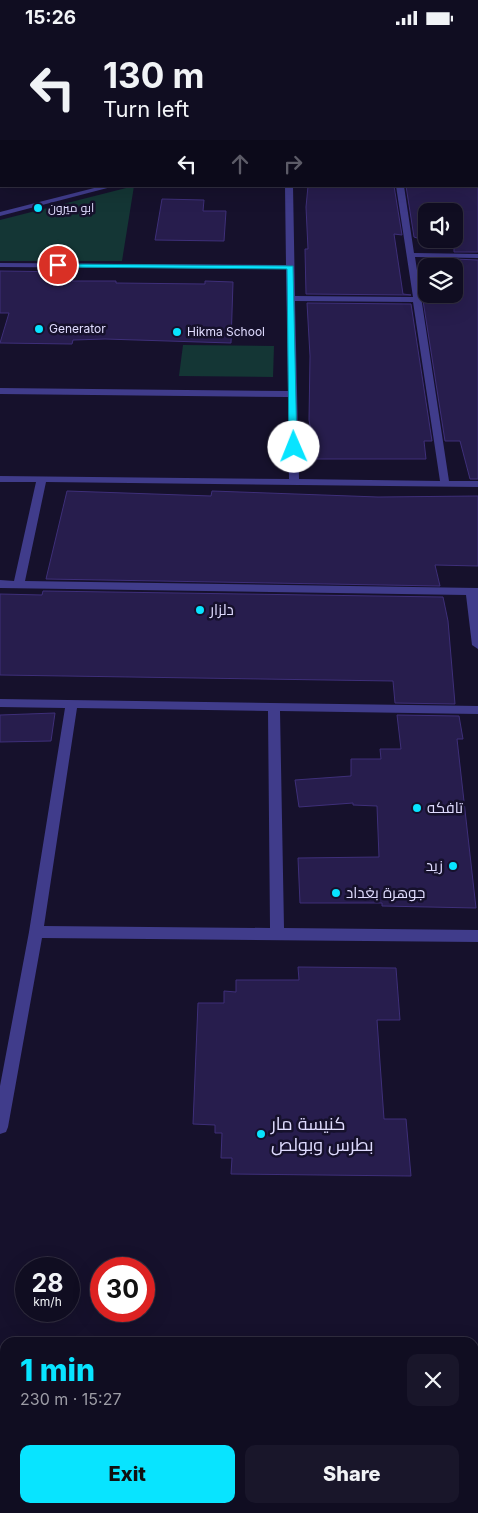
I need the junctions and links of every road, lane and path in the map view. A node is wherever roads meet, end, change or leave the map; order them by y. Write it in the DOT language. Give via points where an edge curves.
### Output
graph roads {
  1 [pos="469,35"];
  2 [pos="478,35"];
  3 [pos="108,187"];
  4 [pos="289,187"];
  5 [pos="400,187"];
  6 [pos="0,214"];
  7 [pos="410,255"];
  8 [pos="478,256"];
  9 [pos="0,265"];
  10 [pos="290,267"];
  11 [pos="291,297"];
  12 [pos="417,300"];
  13 [pos="0,391"];
  14 [pos="293,394"];
  15 [pos="0,479"];
  16 [pos="42,479"];
  17 [pos="294,482"];
  18 [pos="444,484"];
  19 [pos="478,484"];
  20 [pos="0,584"];
  21 [pos="19,584"];
  22 [pos="474,592"];
  23 [pos="478,645"];
  24 [pos="0,703"];
  25 [pos="72,704"];
  26 [pos="274,707"];
  27 [pos="478,710"];
  28 [pos="36,932"];
  29 [pos="277,935"];
  30 [pos="478,936"];
  31 [pos="0,1127"];
  1 -- 2 [label="street"];
  3 -- 6 [label="street"];
  4 -- 10 [label="street"];
  5 -- 7 [label="street"];
  7 -- 8 [label="street"];
  7 -- 12 [label="street"];
  9 -- 10 [label="street"];
  10 -- 11 [label="street"];
  11 -- 12 [label="street"];
  11 -- 14 [label="street"];
  12 -- 18 [label="street"];
  13 -- 14 [label="street"];
  14 -- 17 [label="street"];
  15 -- 16 [label="street"];
  16 -- 17 [label="street"];
  16 -- 21 [label="street"];
  17 -- 18 [label="street"];
  18 -- 19 [label="street"];
  20 -- 21 [label="street"];
  21 -- 22 [label="street"];
  22 -- 23 [label="street"];
  24 -- 25 [label="street"];
  25 -- 26 [label="street"];
  25 -- 28 [label="street"];
  26 -- 27 [label="street"];
  26 -- 29 [label="street"];
  28 -- 29 [label="street"];
  28 -- 31 [label="street"];
  29 -- 30 [label="street"];
}
